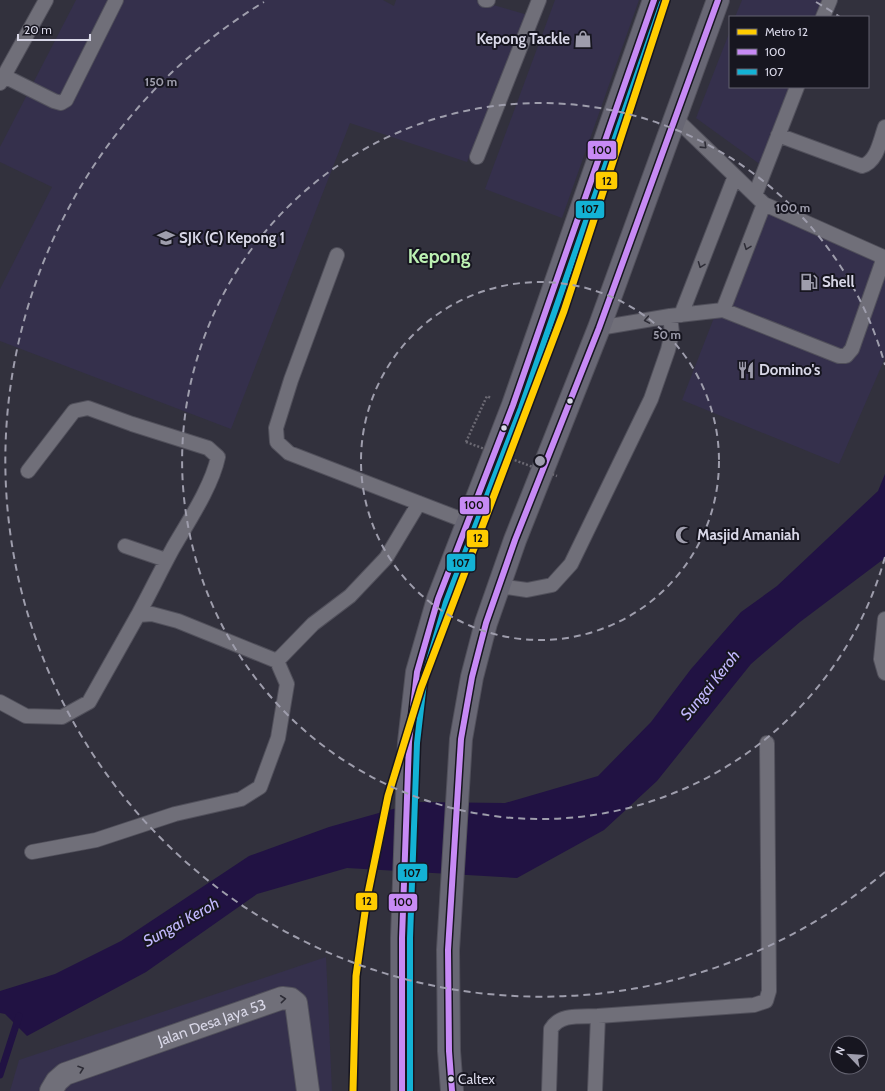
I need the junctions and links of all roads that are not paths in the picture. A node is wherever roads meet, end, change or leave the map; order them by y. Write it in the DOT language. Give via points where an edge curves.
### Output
graph roads {
  1 [pos="46,0"];
  2 [pos="116,0"];
  3 [pos="485,0"];
  4 [pos="488,0"];
  5 [pos="539,0"];
  6 [pos="654,0"];
  7 [pos="718,0"];
  8 [pos="830,0"];
  9 [pos="823,16"];
  10 [pos="2,79"];
  11 [pos="797,88"];
  12 [pos="676,119"];
  13 [pos="885,127"];
  14 [pos="778,135"];
  15 [pos="477,158"];
  16 [pos="735,176"];
  17 [pos="759,199"];
  18 [pos="337,254"];
  19 [pos="723,310"];
  20 [pos="676,315"];
  21 [pos="599,328"];
  22 [pos="28,471"];
  23 [pos="420,503"];
  24 [pos="468,522"];
  25 [pos="125,546"];
  26 [pos="166,560"];
  27 [pos="499,586"];
  28 [pos="138,616"];
  29 [pos="885,619"];
  30 [pos="277,661"];
  31 [pos="885,674"];
  32 [pos="0,702"];
  33 [pos="767,743"];
  34 [pos="32,852"];
  35 [pos="598,1016"];
  36 [pos="51,1091"];
  37 [pos="308,1091"];
  38 [pos="402,1091"];
  39 [pos="452,1091"];
  40 [pos="549,1091"];
  41 [pos="595,1091"];
  1 -- 10 [label="lane"];
  2 -- 10 [label="lane" via="66,100 61,103 54,101"];
  3 -- 4 [label="lane"];
  5 -- 15 [label="lane"];
  6 -- 24 [label="main road" via="513,405"];
  7 -- 12 [label="main road"];
  8 -- 9 [label="lane"];
  11 -- 14 [label="lane"];
  12 -- 16 [label="lane, one-way"];
  12 -- 21 [label="main road"];
  13 -- 14 [label="lane" via="874,159 868,165 862,166"];
  14 -- 17 [label="lane"];
  16 -- 17 [label="lane"];
  16 -- 20 [label="lane, one-way"];
  17 -- 19 [label="lane, one-way"];
  17 -- 19 [label="lane" via="880,256 882,263 852,349 846,356 839,356"];
  18 -- 23 [label="lane" via="291,380 276,428 277,442 289,453"];
  19 -- 20 [label="lane"];
  20 -- 21 [label="lane, one-way"];
  20 -- 27 [label="lane" via="668,350 651,399 571,564 552,585 527,590"];
  21 -- 27 [label="main road"];
  22 -- 26 [label="lane" via="74,411 88,408 208,448 218,457 216,465 198,505"];
  23 -- 24 [label="lane"];
  23 -- 30 [label="lane" via="386,558 350,596 313,624"];
  24 -- 38 [label="main road" via="438,599 417,672 408,742 402,938"];
  25 -- 26 [label="lane"];
  26 -- 28 [label="lane"];
  27 -- 39 [label="main road" via="475,664 461,739 448,950"];
  28 -- 30 [label="lane" via="152,614 178,621"];
  28 -- 32 [label="lane" via="89,702 62,717 26,716"];
  29 -- 31 [label="lane" via="881,659"];
  30 -- 34 [label="lane" via="287,684 278,738 260,787 241,799 175,814 96,840"];
  33 -- 35 [label="lane" via="769,991 766,1001"];
  35 -- 40 [label="lane" via="561,1018 555,1022 551,1029"];
  35 -- 41 [label="lane"];
  36 -- 37 [label="street, Jalan Desa Jaya 53, one-way" via="65,1074 282,998 291,999 296,1003"];
}
